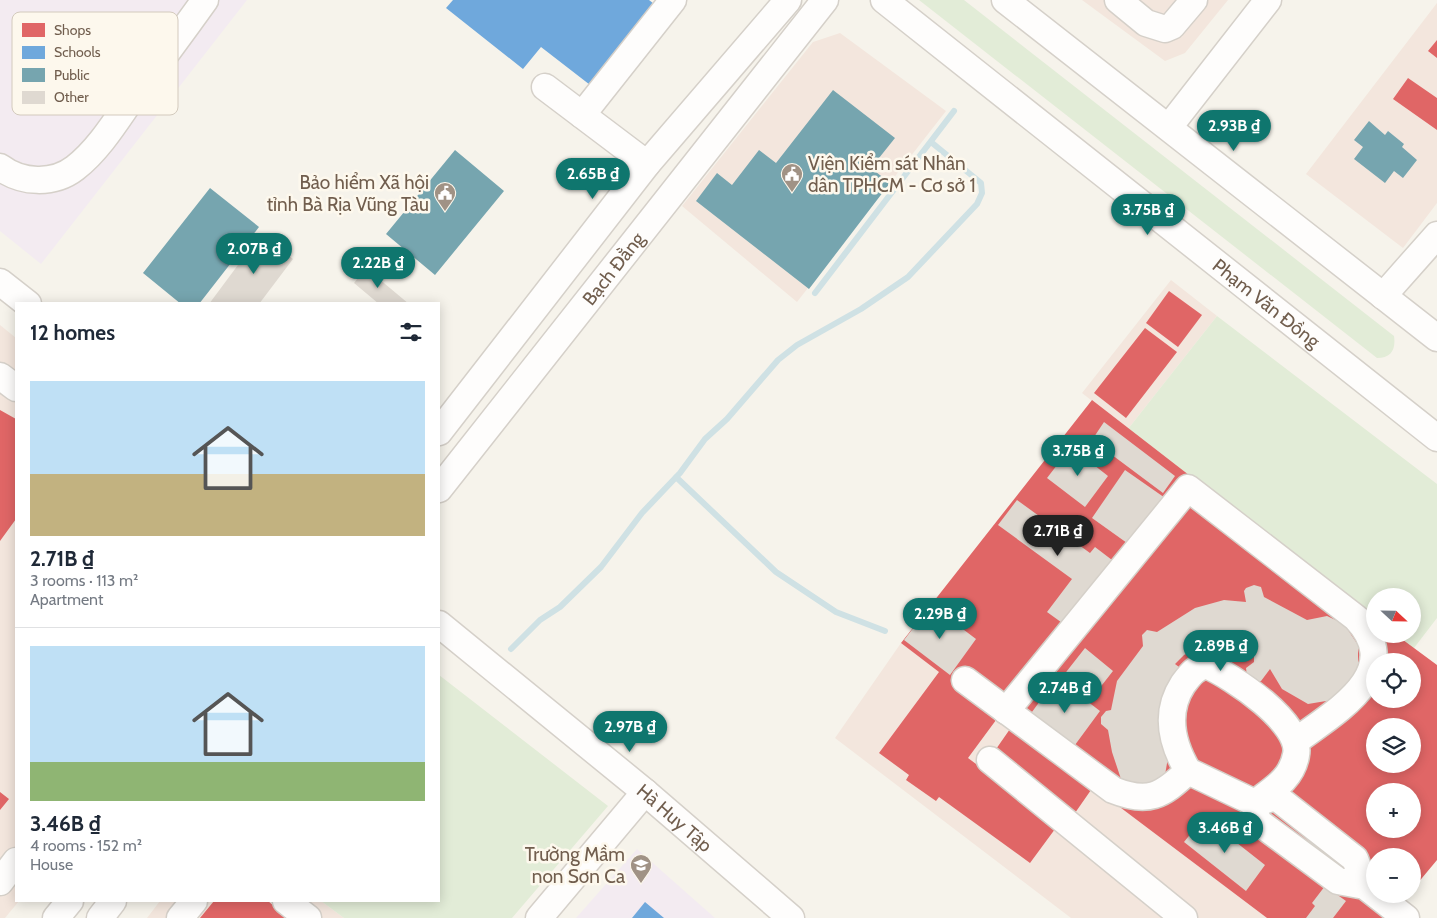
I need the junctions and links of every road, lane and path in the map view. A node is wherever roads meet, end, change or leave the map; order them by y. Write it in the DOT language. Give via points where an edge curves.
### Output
graph roads {
  1 [pos="206,0"];
  2 [pos="673,0"];
  3 [pos="788,0"];
  4 [pos="825,0"];
  5 [pos="884,0"];
  6 [pos="1118,0"];
  7 [pos="1194,0"];
  8 [pos="1268,0"];
  9 [pos="1018,5"];
  10 [pos="178,38"];
  11 [pos="545,87"];
  12 [pos="582,114"];
  13 [pos="120,115"];
  14 [pos="1169,127"];
  15 [pos="647,164"];
  16 [pos="0,167"];
  17 [pos="1437,235"];
  18 [pos="0,282"];
  19 [pos="1383,296"];
  20 [pos="25,302"];
  21 [pos="1437,338"];
  22 [pos="0,376"];
  23 [pos="15,387"];
  24 [pos="1433,428"];
  25 [pos="440,431"];
  26 [pos="440,488"];
  27 [pos="440,625"];
  28 [pos="965,680"];
  29 [pos="1006,711"];
  30 [pos="1296,741"];
  31 [pos="990,760"];
  32 [pos="1188,771"];
  33 [pos="645,792"];
  34 [pos="1255,804"];
  35 [pos="15,861"];
  36 [pos="0,882"];
  37 [pos="69,902"];
  38 [pos="193,902"];
  39 [pos="287,902"];
  40 [pos="56,918"];
  41 [pos="180,918"];
  42 [pos="308,918"];
  43 [pos="539,918"];
  44 [pos="791,918"];
  45 [pos="1184,918"];
  46 [pos="1406,918"];
  1 -- 10 [label="street"];
  2 -- 12 [label="street"];
  3 -- 15 [label="street, Bạch Đằng"];
  4 -- 26 [label="street, Bạch Đằng"];
  5 -- 24 [label="street, Phạm Văn Đồng"];
  6 -- 7 [label="street" via="1146,23 1165,29 1172,26"];
  8 -- 14 [label="street"];
  9 -- 14 [label="street"];
  11 -- 12 [label="street"];
  12 -- 15 [label="street"];
  13 -- 16 [label="street" via="75,168 64,174 42,180 15,177"];
  14 -- 19 [label="street"];
  15 -- 25 [label="street, Bạch Đằng"];
  17 -- 19 [label="street"];
  18 -- 20 [label="street"];
  19 -- 21 [label="street"];
  22 -- 23 [label="street"];
  27 -- 33 [label="street, Hà Huy Tập"];
  28 -- 29 [label="street"];
  29 -- 30 [label="street" via="1188,488 1356,618 1371,640 1373,655 1366,682 1356,695"];
  29 -- 32 [label="street" via="1113,790 1124,794 1141,798 1157,795"];
  30 -- 32 [label="street" via="1268,705 1232,678 1206,665 1197,668 1178,692 1173,706 1171,721 1177,752"];
  30 -- 34 [label="street" via="1297,755 1292,769 1284,781"];
  31 -- 45 [label="street"];
  32 -- 34 [label="street"];
  33 -- 43 [label="street"];
  33 -- 44 [label="street, Hà Huy Tập"];
  34 -- 46 [label="street" via="1257,821 1338,881 1365,886"];
  35 -- 36 [label="street"];
  37 -- 40 [label="street"];
  38 -- 41 [label="street"];
  39 -- 42 [label="street"];
}
